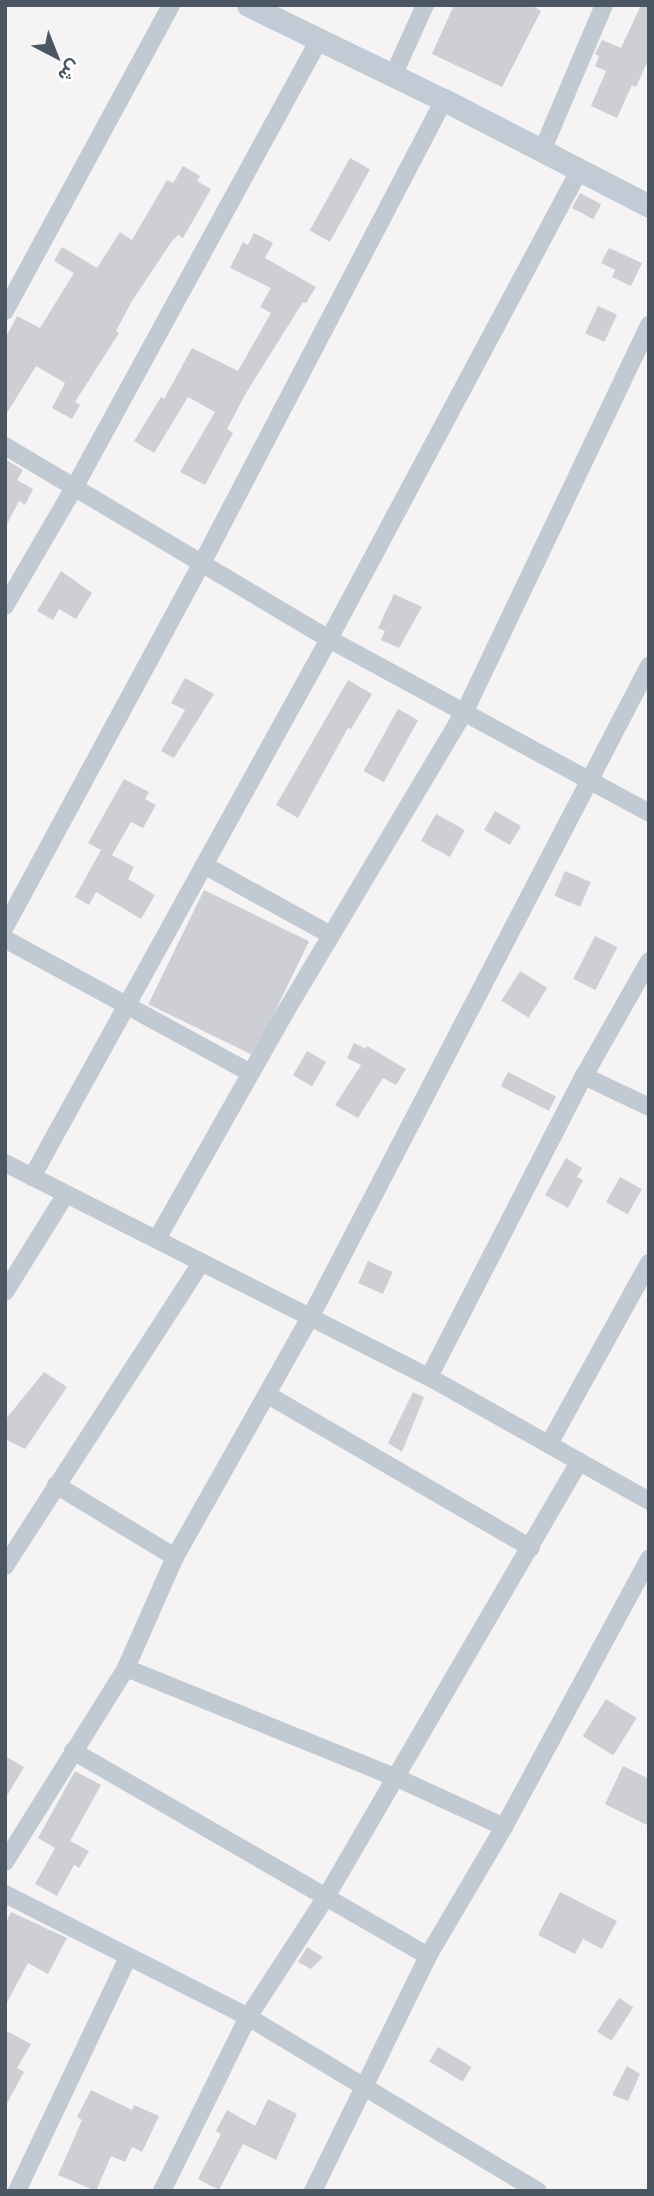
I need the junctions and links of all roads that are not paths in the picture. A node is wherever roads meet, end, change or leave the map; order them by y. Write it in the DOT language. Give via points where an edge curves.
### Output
graph roads {
  1 [pos="172,5"];
  2 [pos="425,5"];
  3 [pos="604,5"];
  4 [pos="263,9"];
  5 [pos="319,40"];
  6 [pos="393,76"];
  7 [pos="444,100"];
  8 [pos="542,151"];
  9 [pos="579,171"];
  10 [pos="649,206"];
  11 [pos="5,311"];
  12 [pos="649,326"];
  13 [pos="5,446"];
  14 [pos="74,488"];
  15 [pos="201,565"];
  16 [pos="5,606"];
  17 [pos="329,639"];
  18 [pos="649,666"];
  19 [pos="465,711"];
  20 [pos="591,780"];
  21 [pos="649,813"];
  22 [pos="204,866"];
  23 [pos="5,927"];
  24 [pos="331,935"];
  25 [pos="5,939"];
  26 [pos="649,961"];
  27 [pos="127,1006"];
  28 [pos="251,1073"];
  29 [pos="584,1076"];
  30 [pos="649,1107"];
  31 [pos="5,1163"];
  32 [pos="32,1177"];
  33 [pos="66,1194"];
  34 [pos="157,1239"];
  35 [pos="202,1262"];
  36 [pos="649,1263"];
  37 [pos="5,1292"];
  38 [pos="311,1316"];
  39 [pos="429,1377"];
  40 [pos="268,1395"];
  41 [pos="549,1444"];
  42 [pos="579,1462"];
  43 [pos="55,1485"];
  44 [pos="649,1501"];
  45 [pos="531,1548"];
  46 [pos="175,1557"];
  47 [pos="649,1559"];
  48 [pos="5,1566"];
  49 [pos="126,1668"];
  50 [pos="73,1751"];
  51 [pos="395,1777"];
  52 [pos="504,1827"];
  53 [pos="5,1863"];
  54 [pos="5,1894"];
  55 [pos="326,1897"];
  56 [pos="428,1956"];
  57 [pos="128,1957"];
  58 [pos="248,2017"];
  59 [pos="367,2086"];
  60 [pos="17,2191"];
  61 [pos="162,2191"];
  62 [pos="313,2191"];
  63 [pos="538,2191"];
  1 -- 11 [label="street"];
  2 -- 6 [label="street"];
  3 -- 8 [label="street"];
  4 -- 5 [label="street"];
  5 -- 6 [label="street"];
  5 -- 14 [label="street"];
  6 -- 7 [label="street"];
  7 -- 8 [label="street"];
  7 -- 15 [label="street"];
  8 -- 9 [label="street"];
  9 -- 10 [label="street"];
  9 -- 17 [label="street"];
  12 -- 19 [label="street"];
  13 -- 14 [label="street"];
  14 -- 15 [label="street"];
  14 -- 16 [label="street"];
  15 -- 17 [label="street"];
  15 -- 23 [label="street"];
  17 -- 19 [label="street"];
  17 -- 22 [label="street"];
  18 -- 20 [label="street"];
  19 -- 20 [label="street"];
  19 -- 24 [label="street"];
  20 -- 21 [label="street"];
  20 -- 38 [label="street"];
  22 -- 24 [label="street"];
  22 -- 27 [label="street"];
  24 -- 28 [label="street"];
  25 -- 27 [label="street"];
  26 -- 29 [label="street"];
  27 -- 28 [label="street"];
  27 -- 32 [label="street"];
  28 -- 34 [label="street"];
  29 -- 30 [label="street"];
  29 -- 39 [label="street"];
  31 -- 32 [label="street"];
  32 -- 33 [label="street"];
  33 -- 34 [label="street"];
  33 -- 37 [label="street"];
  34 -- 35 [label="street"];
  35 -- 38 [label="street"];
  35 -- 43 [label="street"];
  36 -- 41 [label="street"];
  38 -- 39 [label="street"];
  38 -- 40 [label="street"];
  39 -- 41 [label="street"];
  40 -- 45 [label="street"];
  40 -- 46 [label="street"];
  41 -- 42 [label="street"];
  42 -- 44 [label="street"];
  42 -- 45 [label="street"];
  43 -- 46 [label="street"];
  43 -- 48 [label="street"];
  45 -- 51 [label="street"];
  46 -- 49 [label="street"];
  47 -- 52 [label="street"];
  49 -- 50 [label="street"];
  49 -- 51 [label="street"];
  50 -- 53 [label="street"];
  50 -- 55 [label="street"];
  51 -- 52 [label="street"];
  51 -- 55 [label="street"];
  52 -- 56 [label="street"];
  54 -- 57 [label="street"];
  55 -- 56 [label="street"];
  55 -- 58 [label="street"];
  56 -- 59 [label="street"];
  57 -- 58 [label="street"];
  57 -- 60 [label="street"];
  58 -- 59 [label="street"];
  58 -- 61 [label="street"];
  59 -- 62 [label="street"];
  59 -- 63 [label="street"];
}
